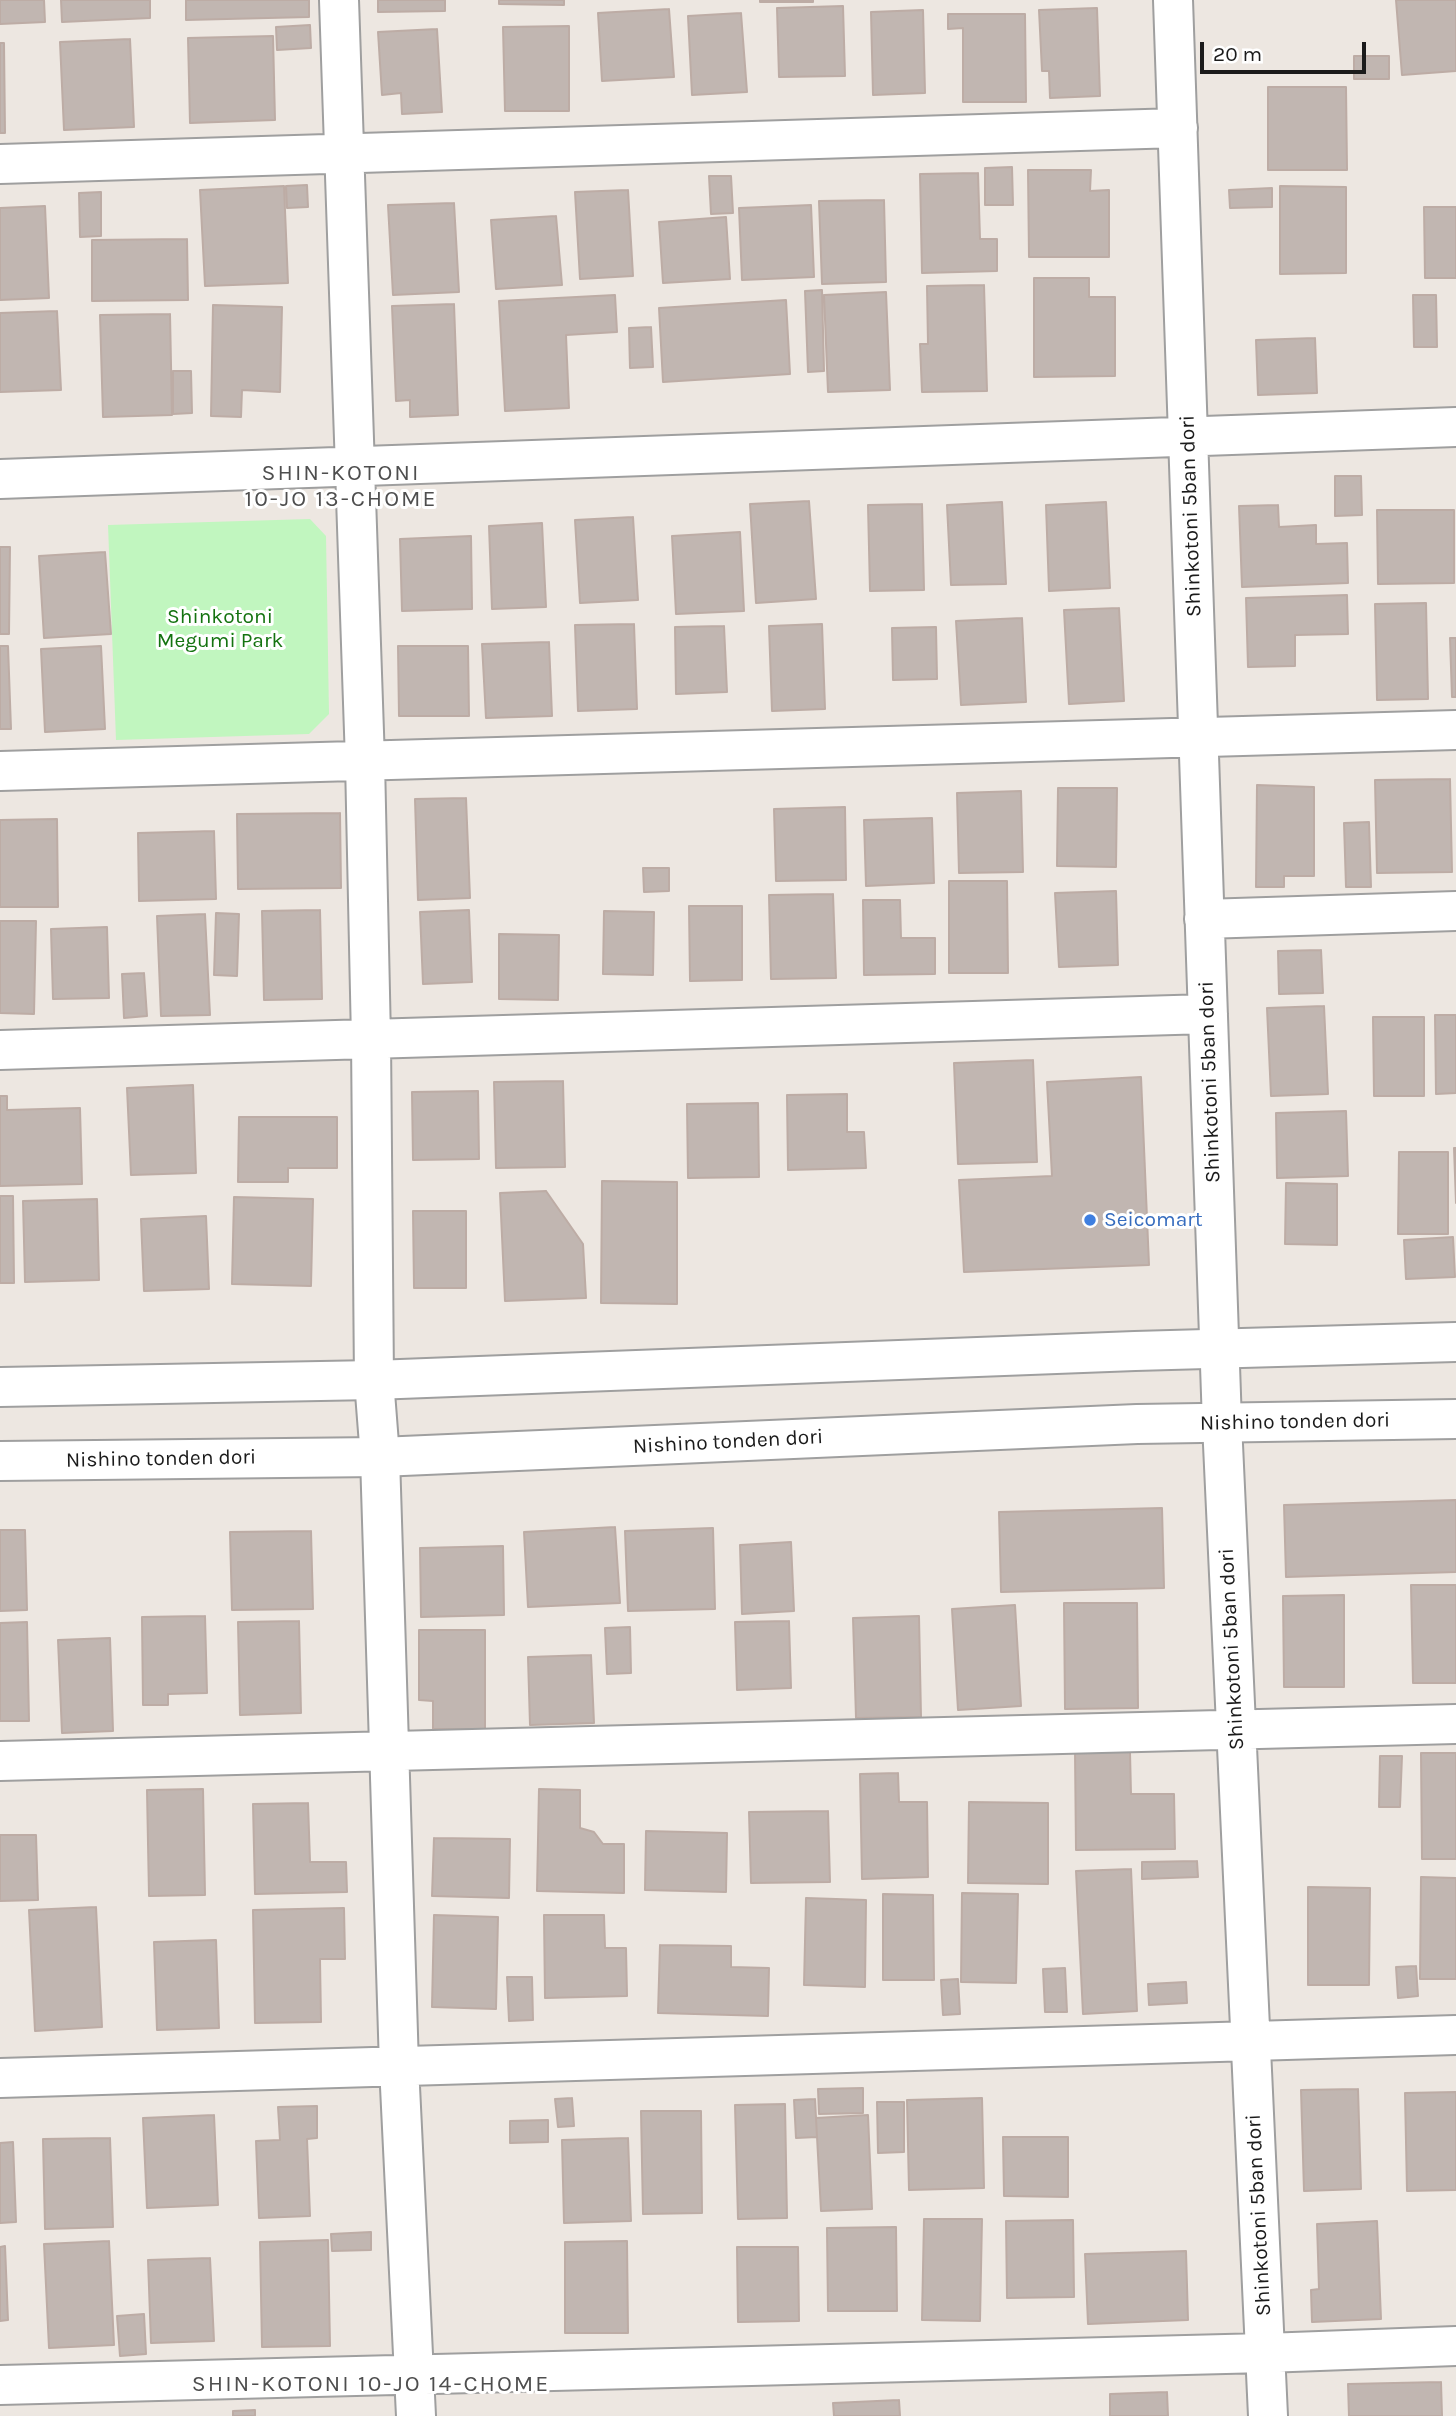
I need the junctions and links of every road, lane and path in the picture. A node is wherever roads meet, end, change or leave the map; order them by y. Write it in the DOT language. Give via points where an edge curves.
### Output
graph roads {
  1 [pos="339,0"];
  2 [pos="1173,0"];
  3 [pos="1178,128"];
  4 [pos="342,154"];
  5 [pos="0,164"];
  6 [pos="1456,427"];
  7 [pos="1189,438"];
  8 [pos="356,467"];
  9 [pos="0,479"];
  10 [pos="1456,730"];
  11 [pos="1198,737"];
  12 [pos="365,761"];
  13 [pos="0,771"];
  14 [pos="1456,912"];
  15 [pos="1204,919"];
  16 [pos="1208,1014"];
  17 [pos="372,1039"];
  18 [pos="0,1050"];
  19 [pos="1456,1342"];
  20 [pos="1219,1349"];
  21 [pos="374,1380"];
  22 [pos="0,1387"];
  23 [pos="1456,1419"];
  24 [pos="1222,1423"];
  25 [pos="380,1457"];
  26 [pos="0,1461"];
  27 [pos="1456,1724"];
  28 [pos="1236,1731"];
  29 [pos="390,1752"];
  30 [pos="0,1761"];
  31 [pos="1456,2035"];
  32 [pos="1251,2042"];
  33 [pos="399,2066"];
  34 [pos="0,2078"];
  35 [pos="1456,2346"];
  36 [pos="1265,2353"];
  37 [pos="415,2375"];
  38 [pos="0,2385"];
  39 [pos="416,2416"];
  40 [pos="1268,2416"];
  1 -- 4 [label="street"];
  2 -- 3 [label="street, Shinkotoni 5ban dori"];
  3 -- 4 [label="street"];
  3 -- 7 [label="street, Shinkotoni 5ban dori"];
  4 -- 5 [label="street"];
  4 -- 8 [label="street"];
  6 -- 7 [label="street"];
  7 -- 8 [label="street"];
  7 -- 11 [label="street, Shinkotoni 5ban dori"];
  8 -- 9 [label="street"];
  8 -- 12 [label="street"];
  10 -- 11 [label="street"];
  11 -- 12 [label="street"];
  11 -- 15 [label="street, Shinkotoni 5ban dori"];
  12 -- 13 [label="street"];
  12 -- 17 [label="street"];
  14 -- 15 [label="street"];
  15 -- 16 [label="street, Shinkotoni 5ban dori"];
  16 -- 17 [label="street"];
  16 -- 20 [label="street, Shinkotoni 5ban dori"];
  17 -- 18 [label="street"];
  17 -- 21 [label="street"];
  19 -- 20 [label="street"];
  20 -- 21 [label="street"];
  20 -- 24 [label="street, Shinkotoni 5ban dori"];
  21 -- 22 [label="street"];
  21 -- 25 [label="street"];
  23 -- 24 [label="street, Nishino tonden dori"];
  24 -- 25 [label="street, Nishino tonden dori"];
  24 -- 28 [label="street, Shinkotoni 5ban dori"];
  25 -- 26 [label="street, Nishino tonden dori"];
  25 -- 29 [label="street"];
  27 -- 28 [label="street"];
  28 -- 29 [label="street"];
  28 -- 32 [label="street, Shinkotoni 5ban dori"];
  29 -- 30 [label="street"];
  29 -- 33 [label="street"];
  31 -- 32 [label="street"];
  32 -- 33 [label="street"];
  32 -- 36 [label="street, Shinkotoni 5ban dori"];
  33 -- 34 [label="street"];
  33 -- 37 [label="street"];
  35 -- 36 [label="street"];
  36 -- 37 [label="street"];
  36 -- 40 [label="street, Shinkotoni 5ban dori"];
  37 -- 38 [label="street"];
  37 -- 39 [label="street"];
}
